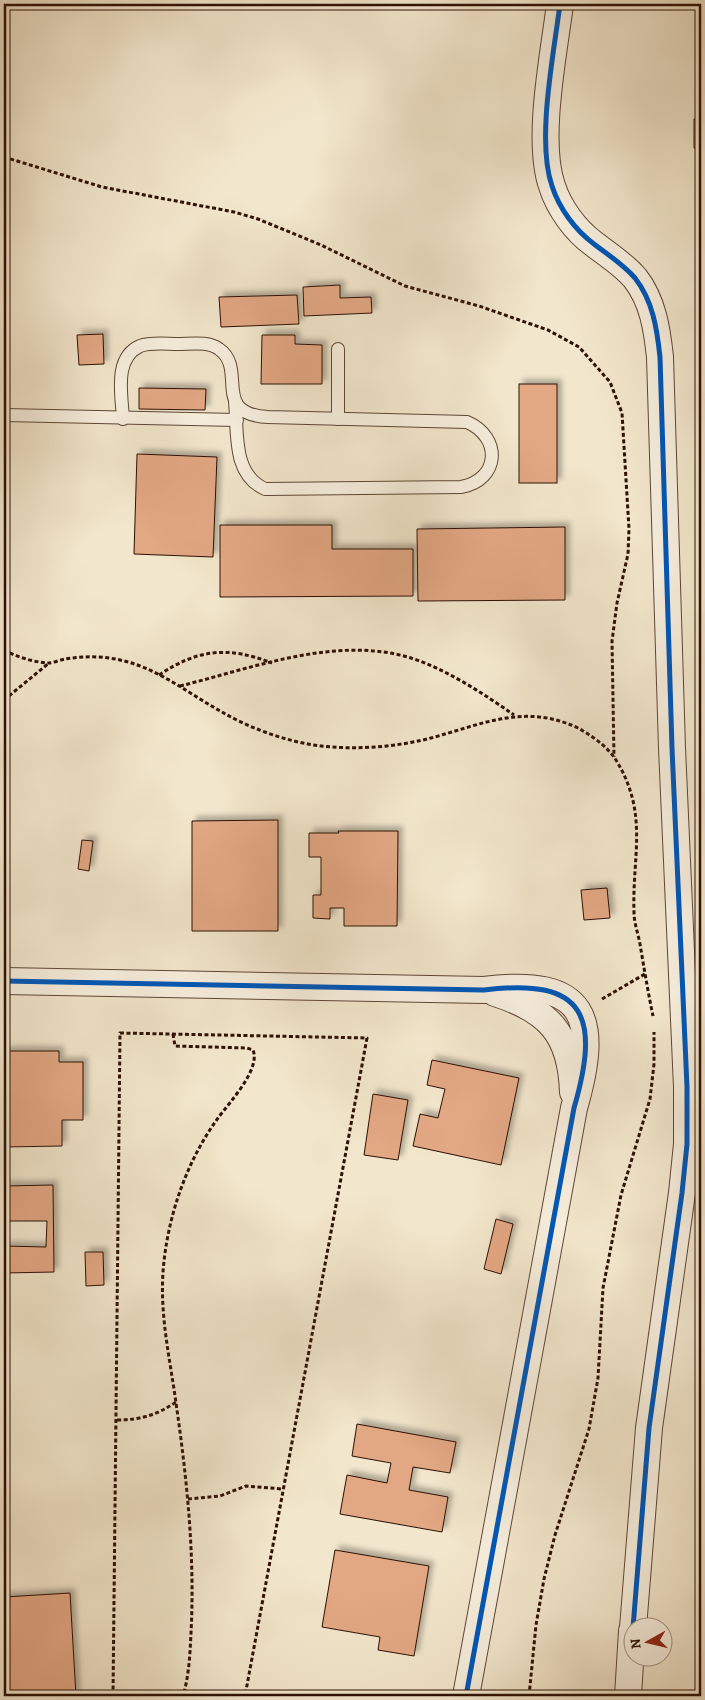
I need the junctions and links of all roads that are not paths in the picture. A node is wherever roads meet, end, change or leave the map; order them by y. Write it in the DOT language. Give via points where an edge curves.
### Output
graph roads {
  1 [pos="560,4"];
  2 [pos="338,349"];
  3 [pos="235,402"];
  4 [pos="4,416"];
  5 [pos="123,419"];
  6 [pos="338,419"];
  7 [pos="237,420"];
  8 [pos="4,982"];
  9 [pos="484,990"];
  10 [pos="574,1108"];
  11 [pos="634,1618"];
  12 [pos="630,1668"];
  13 [pos="466,1696"];
  14 [pos="628,1696"];
  1 -- 11 [label="street" via="546,139 546,162 552,186 575,227 635,278 649,302 657,329 660,357 687,1144 649,1428"];
  2 -- 6 [label="lane"];
  3 -- 5 [label="lane" via="229,363 219,349 202,344 149,344 132,351 122,368"];
  3 -- 6 [label="lane" via="248,414 257,417"];
  3 -- 7 [label="lane"];
  4 -- 5 [label="lane"];
  5 -- 7 [label="lane"];
  6 -- 7 [label="lane" via="467,422 485,433 492,451 491,462 480,479 461,487 274,490 256,485 243,470"];
  8 -- 9 [label="street"];
  9 -- 10 [label="street" via="528,1004 552,1024 566,1054"];
  9 -- 10 [label="street" via="514,986 553,991 580,1012 587,1044"];
  10 -- 13 [label="street"];
  12 -- 14 [label="street"];
}
